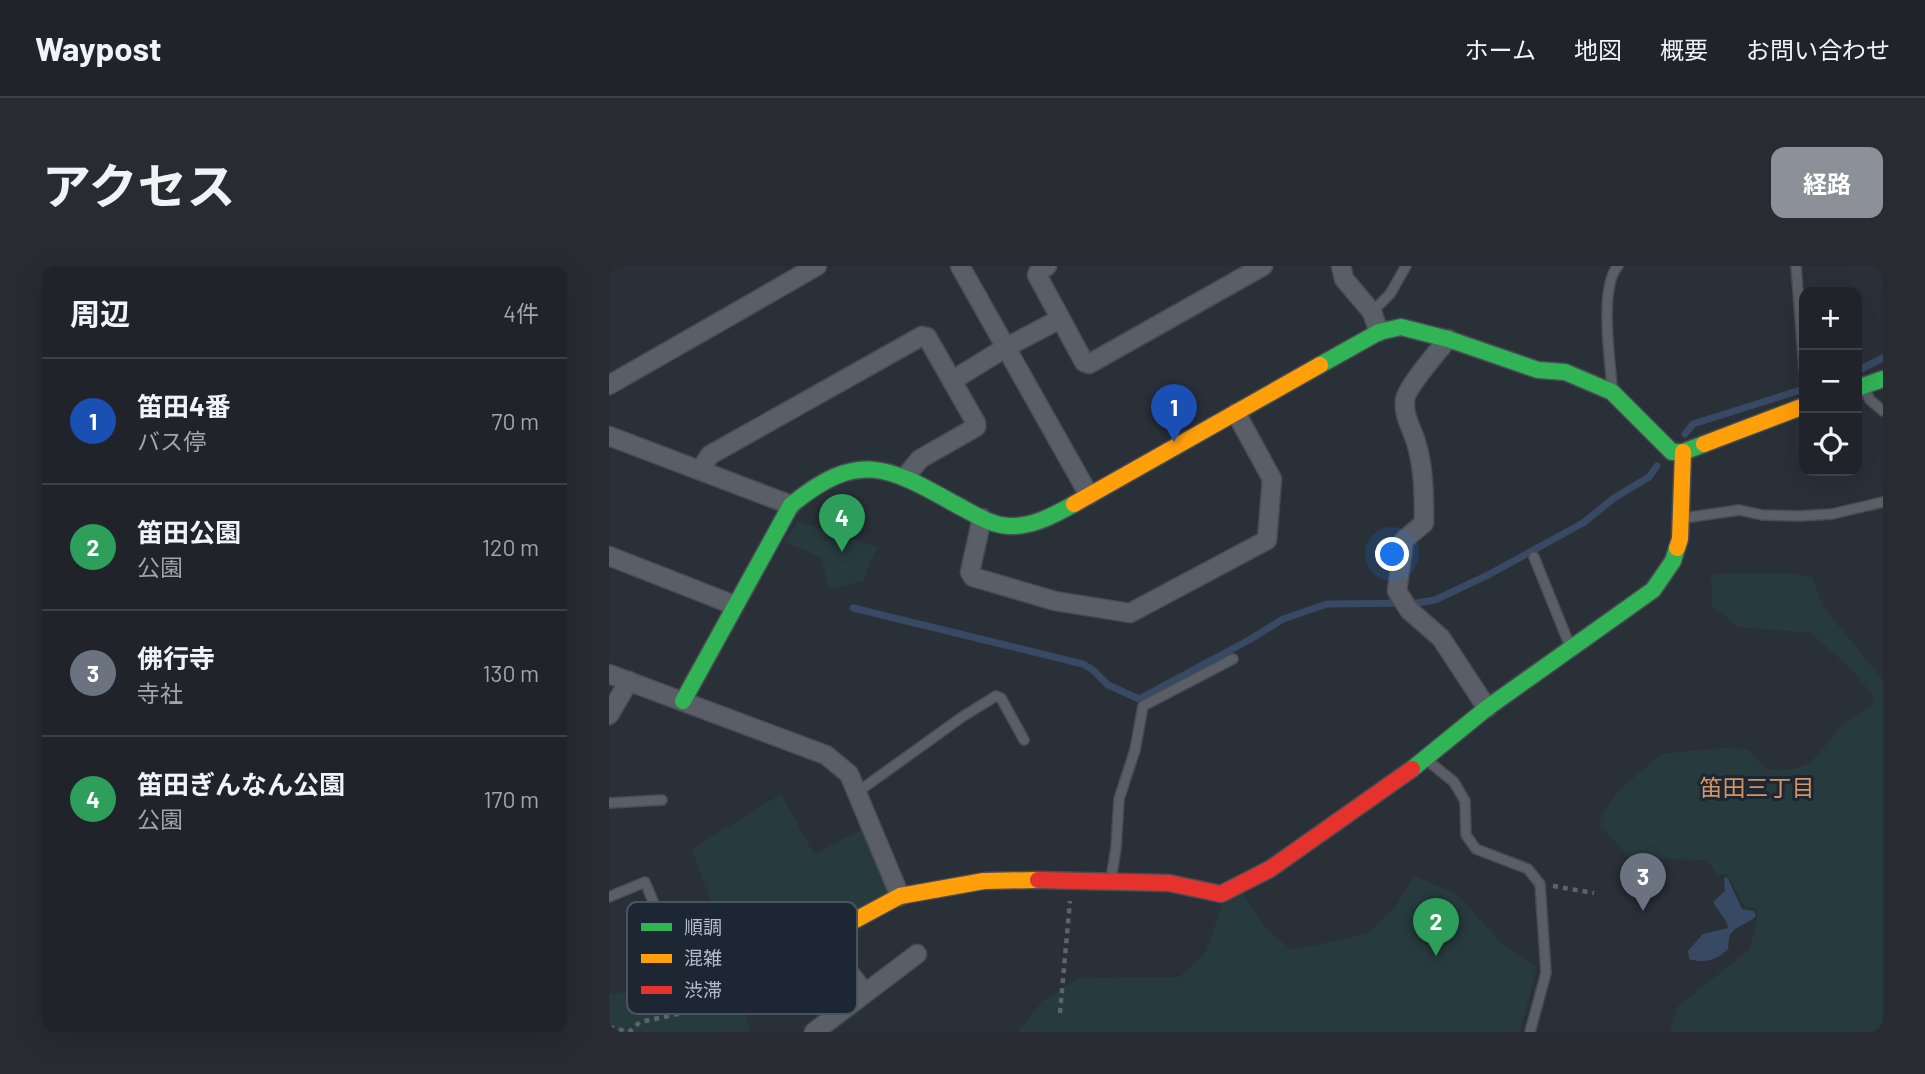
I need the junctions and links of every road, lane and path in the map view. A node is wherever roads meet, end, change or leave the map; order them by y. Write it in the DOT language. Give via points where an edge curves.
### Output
graph roads {
  1 [pos="817,266"];
  2 [pos="960,266"];
  3 [pos="1047,266"];
  4 [pos="1263,266"];
  5 [pos="1341,266"];
  6 [pos="1406,266"];
  7 [pos="1618,266"];
  8 [pos="1796,266"];
  9 [pos="1372,312"];
  10 [pos="1060,319"];
  11 [pos="1379,332"];
  12 [pos="1448,339"];
  13 [pos="1005,348"];
  14 [pos="1803,350"];
  15 [pos="1883,379"];
  16 [pos="953,380"];
  17 [pos="609,385"];
  18 [pos="1862,386"];
  19 [pos="1862,391"];
  20 [pos="1612,392"];
  21 [pos="1799,408"];
  22 [pos="1883,411"];
  23 [pos="1236,413"];
  24 [pos="609,436"];
  25 [pos="1683,452"];
  26 [pos="700,470"];
  27 [pos="905,477"];
  28 [pos="1089,495"];
  29 [pos="1883,502"];
  30 [pos="791,505"];
  31 [pos="982,518"];
  32 [pos="1682,519"];
  33 [pos="609,556"];
  34 [pos="1534,557"];
  35 [pos="734,605"];
  36 [pos="1571,648"];
  37 [pos="1233,659"];
  38 [pos="609,674"];
  39 [pos="629,681"];
  40 [pos="683,701"];
  41 [pos="1487,708"];
  42 [pos="609,715"];
  43 [pos="1024,740"];
  44 [pos="1426,760"];
  45 [pos="859,791"];
  46 [pos="662,800"];
  47 [pos="609,803"];
  48 [pos="1073,879"];
  49 [pos="1111,881"];
  50 [pos="1540,884"];
  51 [pos="1594,893"];
  52 [pos="900,896"];
  53 [pos="609,897"];
  54 [pos="653,902"];
  55 [pos="857,919"];
  56 [pos="918,954"];
  57 [pos="857,983"];
  58 [pos="865,993"];
  59 [pos="857,999"];
  60 [pos="1060,1013"];
  61 [pos="678,1014"];
  62 [pos="838,1014"];
  63 [pos="609,1027"];
  64 [pos="814,1032"];
  65 [pos="1530,1032"];
  1 -- 17 [label="street"];
  2 -- 13 [label="street"];
  3 -- 10 [label="street" via="1037,275"];
  4 -- 10 [label="street" via="1089,364"];
  5 -- 9 [label="street" via="1344,279"];
  6 -- 9 [label="lane" via="1390,294"];
  7 -- 20 [label="lane" via="1608,285"];
  8 -- 14 [label="lane"];
  9 -- 11 [label="street"];
  10 -- 13 [label="street"];
  11 -- 12 [label="street" via="1401,327"];
  11 -- 23 [label="street"];
  12 -- 20 [label="street" via="1538,370 1565,372"];
  12 -- 41 [label="street" via="1405,400 1425,487 1424,523 1404,540 1397,591 1409,610 1441,638"];
  13 -- 16 [label="street"];
  13 -- 28 [label="street"];
  15 -- 18 [label="street"];
  16 -- 26 [label="street" via="927,337 922,336 710,455"];
  16 -- 27 [label="street" via="976,426 920,459"];
  19 -- 22 [label="lane"];
  20 -- 25 [label="street" via="1672,452"];
  21 -- 25 [label="street"];
  23 -- 28 [label="street"];
  23 -- 31 [label="street" via="1272,479 1267,540 1130,613 1055,601 973,577 970,572"];
  24 -- 26 [label="street"];
  25 -- 32 [label="street"];
  26 -- 30 [label="street"];
  27 -- 30 [label="street" via="866,469 847,471 811,486"];
  27 -- 31 [label="street"];
  28 -- 31 [label="street" via="1032,525 1001,525"];
  29 -- 32 [label="lane" via="1832,514 1762,515 1739,510"];
  30 -- 35 [label="street"];
  32 -- 36 [label="street" via="1673,561 1653,590"];
  33 -- 35 [label="street"];
  34 -- 36 [label="lane"];
  35 -- 40 [label="street"];
  36 -- 41 [label="street"];
  37 -- 49 [label="lane" via="1143,706 1119,799"];
  38 -- 39 [label="street"];
  39 -- 40 [label="street"];
  39 -- 42 [label="street"];
  40 -- 45 [label="street" via="825,755 849,774"];
  41 -- 44 [label="street"];
  43 -- 45 [label="lane" via="996,696"];
  44 -- 49 [label="street" via="1270,869 1221,894 1169,883"];
  44 -- 50 [label="lane" via="1454,782 1465,802 1466,835 1476,849 1528,869"];
  45 -- 52 [label="street"];
  46 -- 47 [label="lane"];
  48 -- 49 [label="street"];
  48 -- 52 [label="street" via="984,881"];
  48 -- 60 [label="path"];
  50 -- 51 [label="path"];
  50 -- 65 [label="lane" via="1546,973"];
  52 -- 55 [label="street"];
  53 -- 54 [label="lane" via="645,882"];
  56 -- 58 [label="street"];
  57 -- 58 [label="street"];
  58 -- 59 [label="street"];
  61 -- 63 [label="path" via="640,1022 629,1032"];
  62 -- 64 [label="street"];
}
